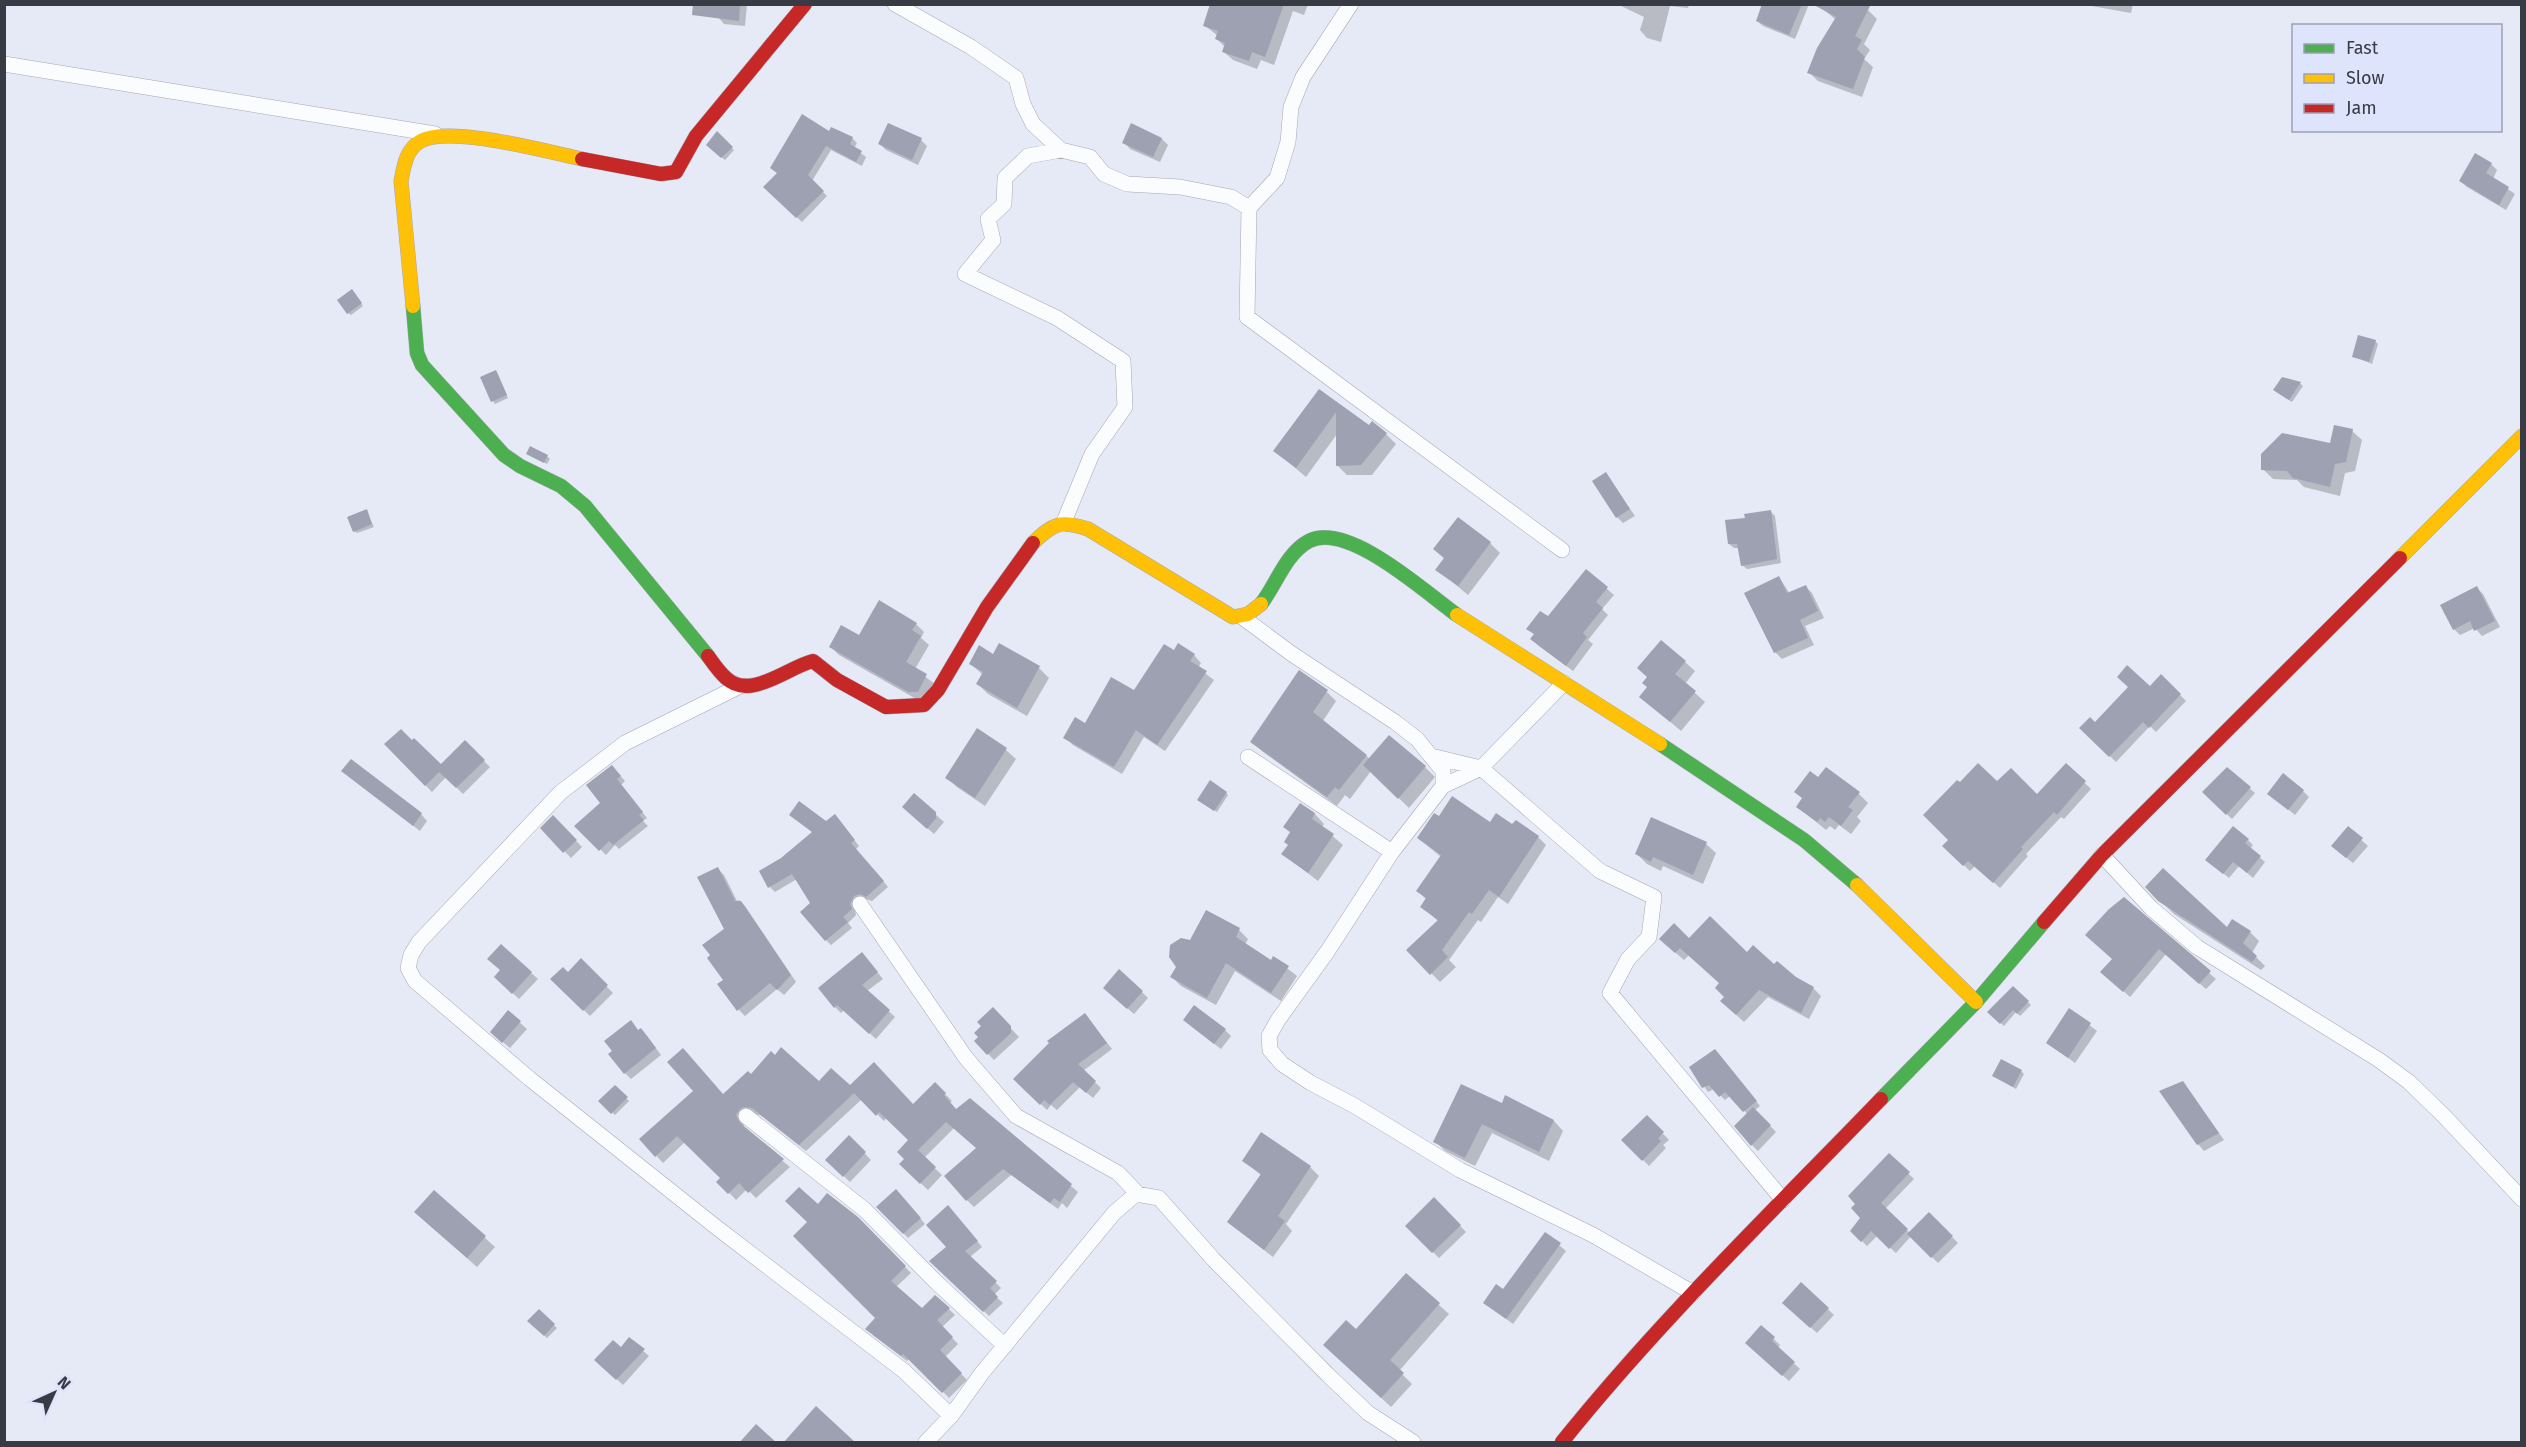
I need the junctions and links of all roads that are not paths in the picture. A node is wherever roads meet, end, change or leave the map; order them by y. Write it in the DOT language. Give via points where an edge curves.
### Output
graph roads {
  1 [pos="805,4"];
  2 [pos="895,4"];
  3 [pos="1351,5"];
  4 [pos="4,64"];
  5 [pos="438,134"];
  6 [pos="1061,150"];
  7 [pos="1249,208"];
  8 [pos="2522,436"];
  9 [pos="1063,524"];
  10 [pos="1562,550"];
  11 [pos="1242,617"];
  12 [pos="1564,683"];
  13 [pos="740,686"];
  14 [pos="1431,756"];
  15 [pos="1248,757"];
  16 [pos="1481,768"];
  17 [pos="1443,786"];
  18 [pos="1392,852"];
  19 [pos="2102,855"];
  20 [pos="860,904"];
  21 [pos="1976,1002"];
  22 [pos="746,1116"];
  23 [pos="1139,1195"];
  24 [pos="2522,1199"];
  25 [pos="1783,1200"];
  26 [pos="1693,1293"];
  27 [pos="1005,1346"];
  28 [pos="951,1416"];
  29 [pos="926,1443"];
  30 [pos="1413,1443"];
  31 [pos="1562,1443"];
  1 -- 5 [label="street" via="696,136 676,172 661,174"];
  2 -- 6 [label="street" via="1016,78 1033,124"];
  3 -- 7 [label="street" via="1303,77 1291,106 1288,142 1277,178"];
  4 -- 5 [label="street"];
  5 -- 13 [label="street" via="412,148 401,180 418,358 427,373 504,454 561,486 585,506 726,680"];
  6 -- 7 [label="street" via="1090,158 1104,174 1127,184 1180,187 1232,197"];
  6 -- 9 [label="street" via="1028,156 1005,177 1004,204 988,219 993,240 965,274 1057,318 1123,361 1125,407 1092,454"];
  7 -- 10 [label="street" via="1247,317"];
  8 -- 19 [label="street"];
  9 -- 11 [label="street" via="1088,529 1218,609"];
  9 -- 13 [label="street" via="1049,528 1015,567 940,688 924,705 886,707 837,680 813,661 798,663 765,683"];
  11 -- 12 [label="street" via="1268,596 1289,560 1305,543 1323,537 1349,542"];
  11 -- 14 [label="street" via="1395,722"];
  12 -- 16 [label="street"];
  12 -- 21 [label="street" via="1823,854 1921,944"];
  13 -- 28 [label="street" via="625,743 561,792 419,942 408,968 415,981 530,1079 904,1371"];
  14 -- 16 [label="street"];
  14 -- 17 [label="street" via="1443,771"];
  15 -- 18 [label="street"];
  16 -- 17 [label="street"];
  16 -- 25 [label="street" via="1600,871 1654,897 1649,938 1628,959 1610,993"];
  17 -- 18 [label="street"];
  18 -- 26 [label="street" via="1278,1020 1269,1036 1270,1050 1282,1064 1311,1083 1460,1170 1593,1235"];
  19 -- 21 [label="street"];
  19 -- 24 [label="street" via="2151,908 2197,947 2379,1060 2409,1083"];
  20 -- 23 [label="street" via="966,1058 1016,1116 1118,1173"];
  21 -- 25 [label="street"];
  22 -- 27 [label="street" via="865,1210"];
  23 -- 27 [label="street" via="1114,1213"];
  23 -- 30 [label="street" via="1159,1198 1328,1375 1368,1413"];
  25 -- 26 [label="street"];
  26 -- 31 [label="street"];
  27 -- 28 [label="street"];
  28 -- 29 [label="street"];
}
